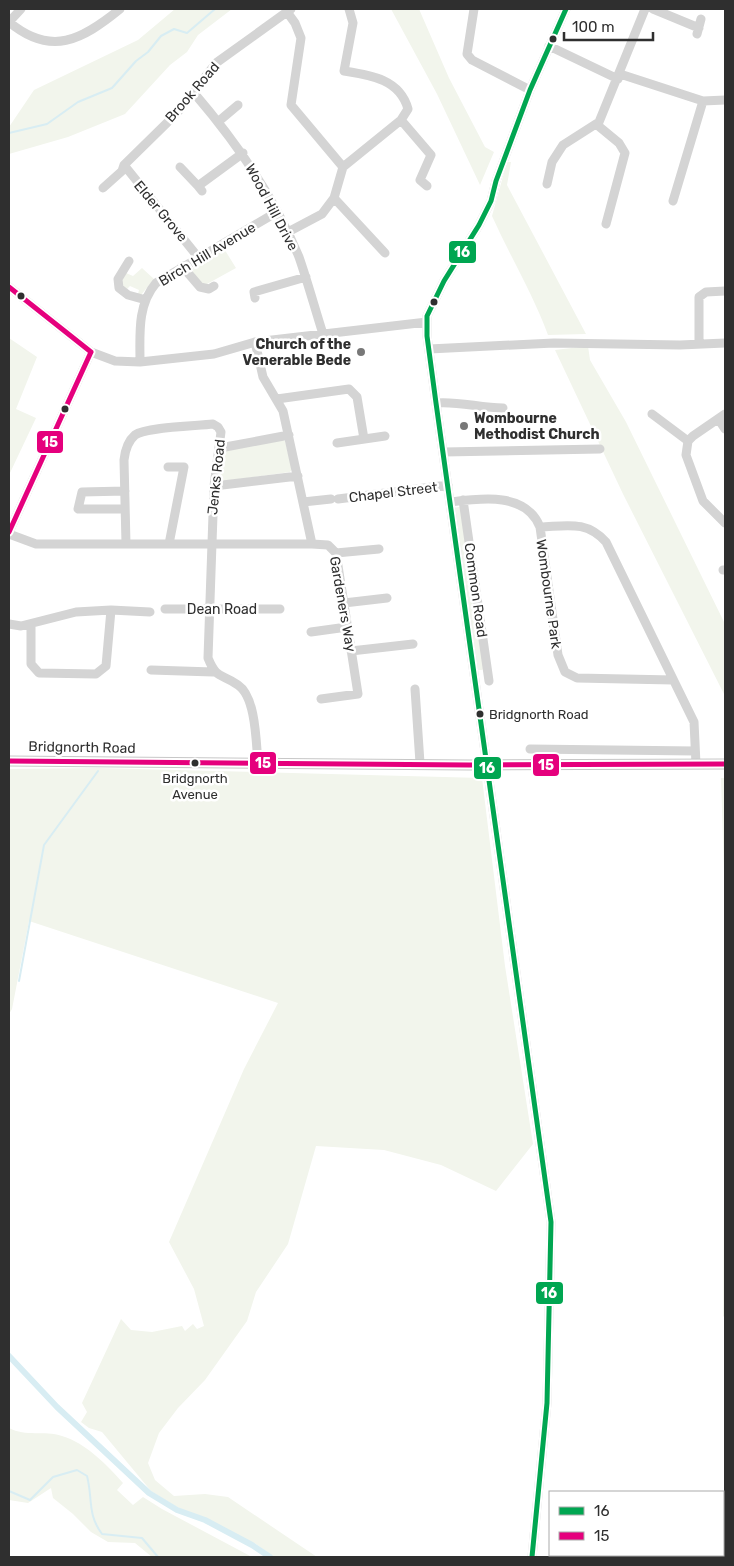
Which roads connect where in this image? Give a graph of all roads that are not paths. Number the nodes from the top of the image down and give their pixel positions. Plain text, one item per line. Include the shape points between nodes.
1 (21, 9) edge
2 (120, 9) edge
3 (349, 9) edge
4 (474, 9) edge
5 (566, 9) edge
6 (653, 9) edge
7 (289, 10) edge
8 (641, 10) edge
9 (9, 22) edge
10 (699, 27) dead end
11 (549, 46) junction
12 (619, 77) junction
13 (530, 90) junction
14 (194, 93) junction
15 (725, 99) edge
16 (702, 101) junction
17 (238, 105) dead end
18 (401, 120) junction
19 (218, 121) junction
20 (596, 124) junction
21 (243, 154) junction
22 (124, 166) junction
23 (180, 167) dead end
24 (343, 167) junction
25 (427, 186) dead end
26 (546, 186) dead end
27 (103, 188) dead end
28 (334, 198) junction
29 (673, 201) dead end
30 (277, 212) junction
31 (606, 224) dead end
32 (288, 232) junction
33 (385, 253) dead end
34 (198, 257) junction
35 (129, 266) dead end
36 (182, 266) junction
37 (306, 277) junction
38 (214, 286) dead end
39 (9, 287) edge
40 (725, 291) edge
41 (255, 298) dead end
42 (146, 300) junction
43 (427, 322) junction
44 (323, 334) junction
45 (255, 342) junction
46 (725, 343) edge
47 (698, 344) junction
48 (429, 349) junction
49 (91, 352) junction
50 (140, 362) junction
51 (277, 400) junction
52 (436, 403) junction
53 (498, 411) dead end
54 (652, 414) dead end
55 (722, 417) edge
56 (725, 429) edge
57 (289, 435) junction
58 (385, 436) dead end
59 (364, 439) junction
60 (688, 441) junction
61 (337, 443) dead end
62 (596, 446) dead end
63 (220, 448) junction
64 (444, 452) junction
65 (168, 467) dead end
66 (298, 476) junction
67 (448, 485) junction
68 (214, 486) junction
69 (125, 491) junction
70 (463, 500) junction
71 (303, 502) junction
72 (451, 502) junction
73 (125, 510) junction
74 (725, 522) edge
75 (540, 527) junction
76 (9, 533) edge
77 (126, 544) junction
78 (169, 544) junction
79 (210, 544) junction
80 (312, 544) junction
81 (379, 549) dead end
82 (336, 553) junction
83 (383, 602) dead end
84 (344, 603) junction
85 (165, 609) dead end
86 (280, 609) dead end
87 (111, 610) junction
88 (209, 610) junction
89 (150, 612) dead end
90 (9, 624) edge
91 (31, 624) junction
92 (347, 626) junction
93 (315, 634) dead end
94 (351, 652) junction
95 (411, 654) dead end
96 (150, 670) dead end
97 (213, 672) junction
98 (476, 676) junction
99 (672, 680) junction
100 (415, 689) dead end
101 (324, 696) dead end
102 (530, 749) dead end
103 (574, 750) junction
104 (696, 751) junction
105 (9, 761) edge
106 (258, 763) junction
107 (420, 763) junction
108 (487, 764) junction
109 (696, 764) junction
110 (725, 764) edge
111 (574, 765) junction
112 (532, 1557) edge

1 - 9 street
2 - 9 street via 91,29 58,42 40,41
3 - 18 street via 353,23 344,72 381,78 394,87 408,109
4 - 13 street via 467,54 472,60
5 - 11 street, Common Road
6 - 10 street
7 - 14 street, Brook Road via 216,62
7 - 24 street via 301,38 291,105
8 - 12 street
11 - 12 street
11 - 13 street, Common Road
12 - 16 street
12 - 20 street
13 - 43 street, Common Road via 496,180 491,202 444,281
14 - 19 street, Wood Hill Drive
14 - 22 street, Brook Road
15 - 16 street
16 - 29 street
17 - 19 street
18 - 24 street
18 - 25 street via 432,155 420,180
19 - 21 street, Wood Hill Drive
20 - 26 street via 562,145 552,162
20 - 31 street via 620,143 625,152
21 - 23 street via 200,188
21 - 30 street, Wood Hill Drive
22 - 27 street, Brook Road
22 - 34 street, Elder Grove
24 - 28 street
28 - 32 street via 322,214
28 - 33 street
30 - 32 street, Wood Hill Drive
30 - 34 street, Birch Hill Avenue
32 - 37 street, Wood Hill Drive
34 - 36 street, Birch Hill Avenue
35 - 42 street via 118,279 119,288 128,295
36 - 38 street via 200,287 209,289
36 - 42 street, Birch Hill Avenue via 156,283
37 - 41 street via 254,292
37 - 44 street, Wood Hill Drive
39 - 49 street
40 - 47 street via 696,294
42 - 50 street, Birch Hill Avenue via 140,323
43 - 44 street
43 - 48 street, Common Road
44 - 45 street
45 - 50 street via 214,354
45 - 51 street, Gardeners Way via 263,376
46 - 47 street
47 - 48 street via 554,343
48 - 52 street, Common Road
49 - 50 street via 115,361
49 - 76 street
51 - 57 street, Gardeners Way
51 - 59 street via 349,389 357,396
52 - 53 street via 458,402
52 - 64 street, Common Road
54 - 60 street
55 - 56 street
55 - 60 street
57 - 63 street
57 - 66 street, Gardeners Way
58 - 59 street
59 - 61 street
60 - 74 street via 687,459 699,493 707,506
62 - 64 street
63 - 68 street, Jenks Road
63 - 69 street, Jenks Road via 221,432 213,424 140,432 132,438 125,452
64 - 67 street, Common Road
65 - 78 street via 184,467
66 - 68 street
66 - 71 street, Gardeners Way
67 - 71 street, Chapel Street
67 - 72 street, Common Road
68 - 79 street, Jenks Road
69 - 73 street, Jenks Road
69 - 73 street via 82,492 78,509
70 - 72 street, Wombourne Park
70 - 75 street, Wombourne Park via 516,502 533,513
70 - 98 street, Common Road via 488,677
71 - 80 street, Gardeners Way
72 - 98 street, Common Road
73 - 77 street, Jenks Road
75 - 99 street, Wombourne Park via 580,525 596,531 606,542
75 - 99 street, Wombourne Park via 558,654 565,672 577,678
76 - 77 street via 36,544
77 - 78 street
78 - 79 street
79 - 80 street
79 - 88 street
80 - 82 street, Gardeners Way via 328,545
81 - 82 street
82 - 84 street, Gardeners Way
83 - 84 street
84 - 92 street, Gardeners Way
85 - 88 street, Dean Road
86 - 88 street, Dean Road
87 - 89 street via 140,616
87 - 91 street via 76,612
87 - 91 street via 108,662 104,670 96,674 39,673 35,670 31,664
88 - 97 street via 208,658
90 - 91 street
92 - 93 street
92 - 94 street, Gardeners Way
94 - 95 street via 412,644
94 - 101 street, Gardeners Way via 358,694
96 - 97 street
97 - 106 street via 238,685 249,700
98 - 108 street, Common Road
99 - 104 street, Wombourne Park via 694,722
100 - 107 street via 411,700
102 - 103 street
103 - 104 street
103 - 111 street
104 - 109 street, Wombourne Park
105 - 106 main road, Bridgnorth Road
106 - 107 main road, Bridgnorth Road
107 - 108 main road, Bridgnorth Road
108 - 111 main road, Bridgnorth Road
108 - 112 street, Common Road via 551,1222 547,1403
109 - 110 main road, Bridgnorth Road
109 - 111 main road, Bridgnorth Road

